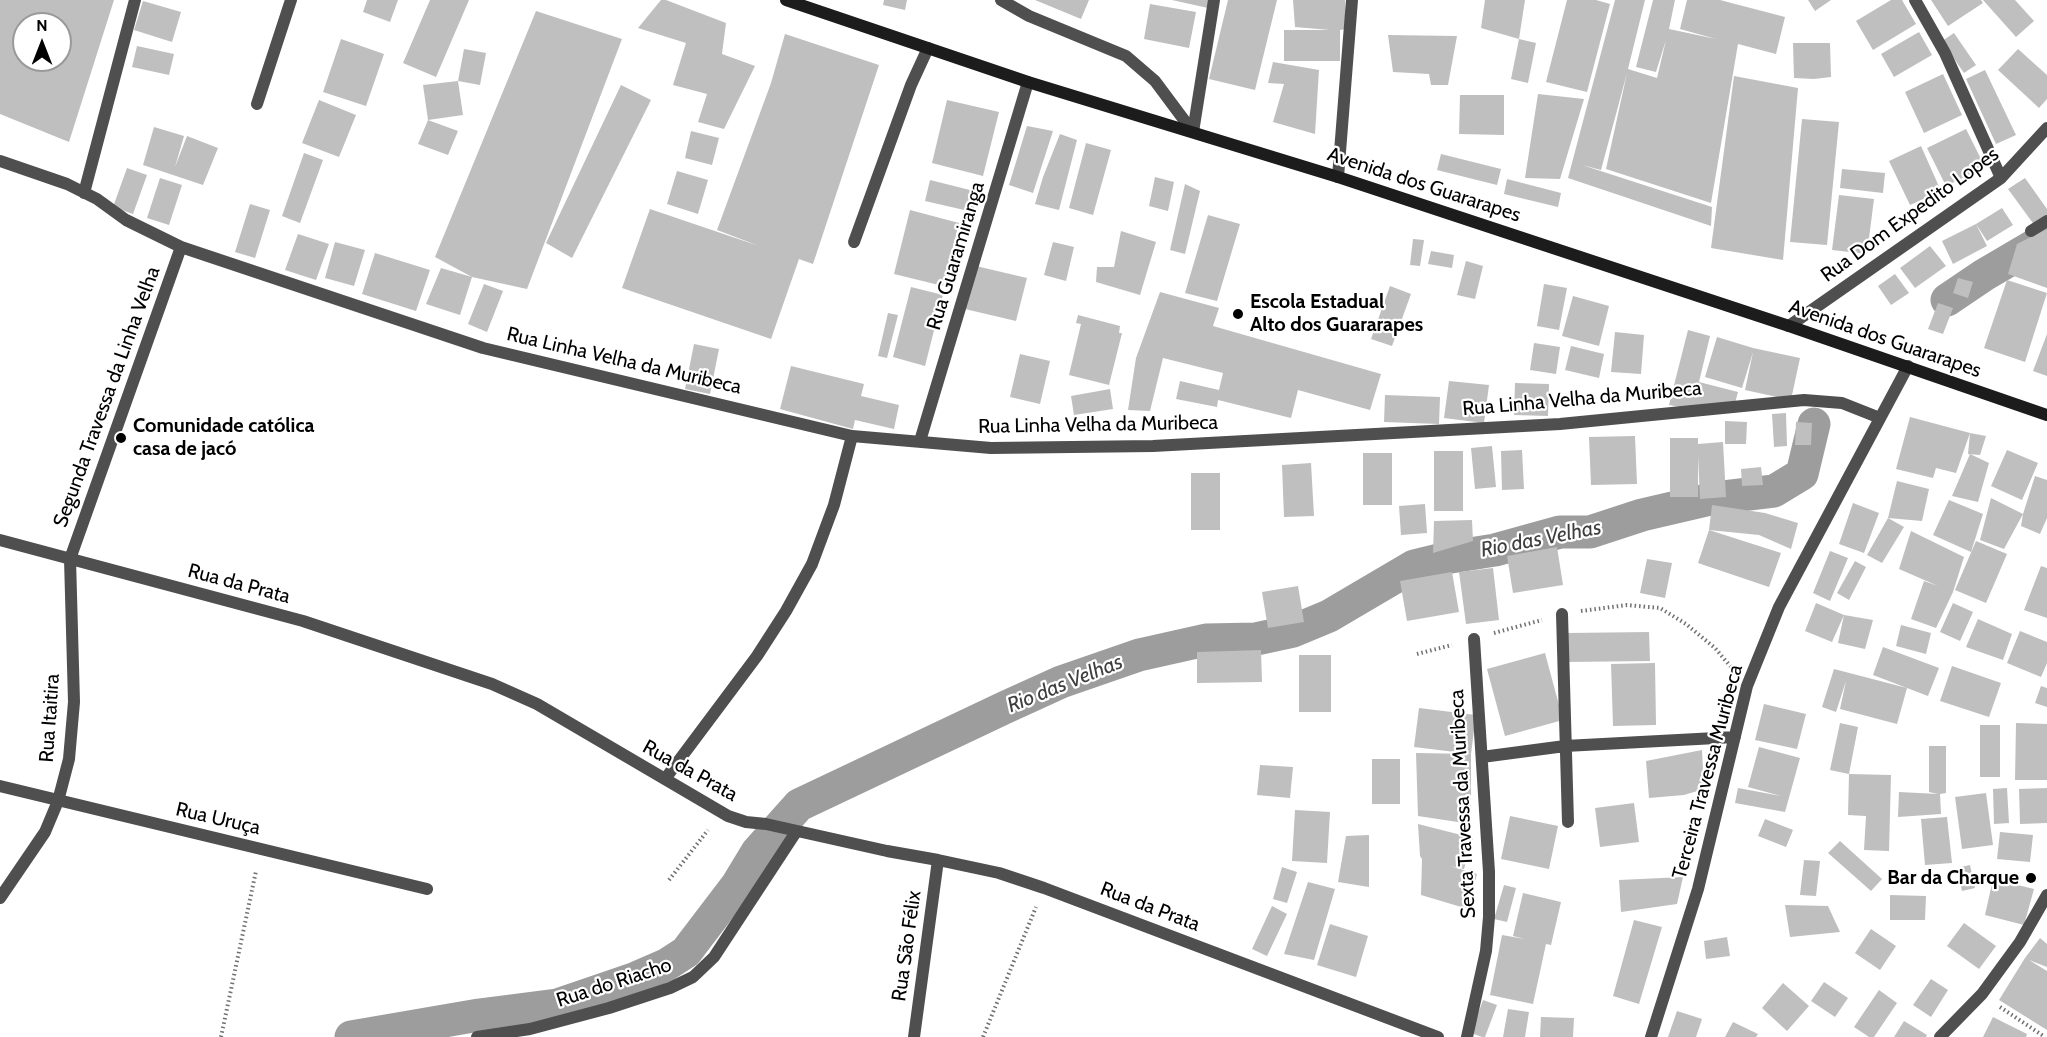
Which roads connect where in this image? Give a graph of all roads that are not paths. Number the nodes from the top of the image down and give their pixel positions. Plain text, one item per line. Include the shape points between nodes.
1 (135, 0) edge
2 (291, 0) edge
3 (786, 0) edge
4 (1001, 0) edge
5 (1214, 0) edge
6 (1352, 0) edge
7 (1916, 0) edge
8 (1020, 5) edge
9 (928, 48) junction
10 (1028, 82) junction
11 (257, 104) dead end
12 (2047, 128) edge
13 (1193, 132) junction
14 (0, 161) edge
15 (1338, 177) junction
16 (2001, 178) junction
17 (84, 193) junction
18 (2047, 221) edge
19 (2031, 231) dead end
20 (854, 242) dead end
21 (182, 248) junction
22 (1789, 326) junction
23 (1908, 366) junction
24 (2047, 415) edge
25 (1880, 418) junction
26 (852, 436) junction
27 (920, 441) junction
28 (0, 540) edge
29 (70, 559) junction
30 (1562, 614) road end
31 (1474, 639) road end
32 (1735, 737) junction
33 (1565, 746) junction
34 (1482, 757) junction
35 (665, 779) junction
36 (0, 786) edge
37 (58, 801) junction
38 (1568, 822) dead end
39 (793, 831) junction
40 (938, 860) junction
41 (427, 889) dead end
42 (2047, 895) edge
43 (0, 897) edge
44 (516, 1034) edge
45 (477, 1037) edge
46 (914, 1037) edge
47 (1438, 1037) edge
48 (1467, 1037) edge
49 (1651, 1037) edge
50 (1940, 1037) edge

1 - 17 street
2 - 11 street
3 - 9 main road, Avenida dos Guararapes
4 - 8 street
5 - 13 street
6 - 15 street
7 - 16 street via 1945,53
8 - 13 street via 1029,16 1126,56 1155,81
9 - 10 main road, Avenida dos Guararapes
9 - 20 street
10 - 13 main road, Avenida dos Guararapes
10 - 27 street, Rua Guaramiranga
12 - 16 street, Rua Dom Expedito Lopes
13 - 15 main road, Avenida dos Guararapes
14 - 17 street, Rua Linha Velha da Muribeca
15 - 22 main road, Avenida dos Guararapes
16 - 22 street, Rua Dom Expedito Lopes
17 - 21 street, Rua Linha Velha da Muribeca
18 - 19 street
21 - 26 street, Rua Linha Velha da Muribeca via 483,348
21 - 29 street, Segunda Travessa da Linha Velha
22 - 23 main road, Avenida dos Guararapes
23 - 24 main road, Avenida dos Guararapes
23 - 25 street, Terceira Travessa Muribeca
25 - 27 street, Rua Linha Velha da Muribeca via 1842,403 1804,400 1560,424 1153,446 991,448
25 - 32 street, Terceira Travessa Muribeca via 1779,608 1747,686
26 - 27 street, Rua Linha Velha da Muribeca
26 - 35 street via 834,505 812,564 757,656
28 - 29 street, Rua da Prata
29 - 35 street, Rua da Prata via 303,621 492,684 537,704
29 - 37 street, Rua Itaitira via 74,702 69,759
30 - 33 street
31 - 34 street, Sexta Travessa da Muribeca
32 - 33 street
32 - 49 street, Terceira Travessa Muribeca via 1698,889
33 - 34 street
33 - 38 street
34 - 48 street, Sexta Travessa da Muribeca via 1489,917 1486,951
35 - 39 street, Rua da Prata via 722,813
36 - 37 street, Rua Uruça
37 - 41 street, Rua Uruça
37 - 43 street, Rua Itaitira via 45,832
39 - 40 street, Rua da Prata
39 - 44 street, Rua do Riacho via 714,957 693,977 609,1008
40 - 46 street, Rua São Félix
40 - 47 street, Rua da Prata via 999,873 1044,888
42 - 50 street via 2020,942 1982,994
44 - 45 street, Rua do Riacho

